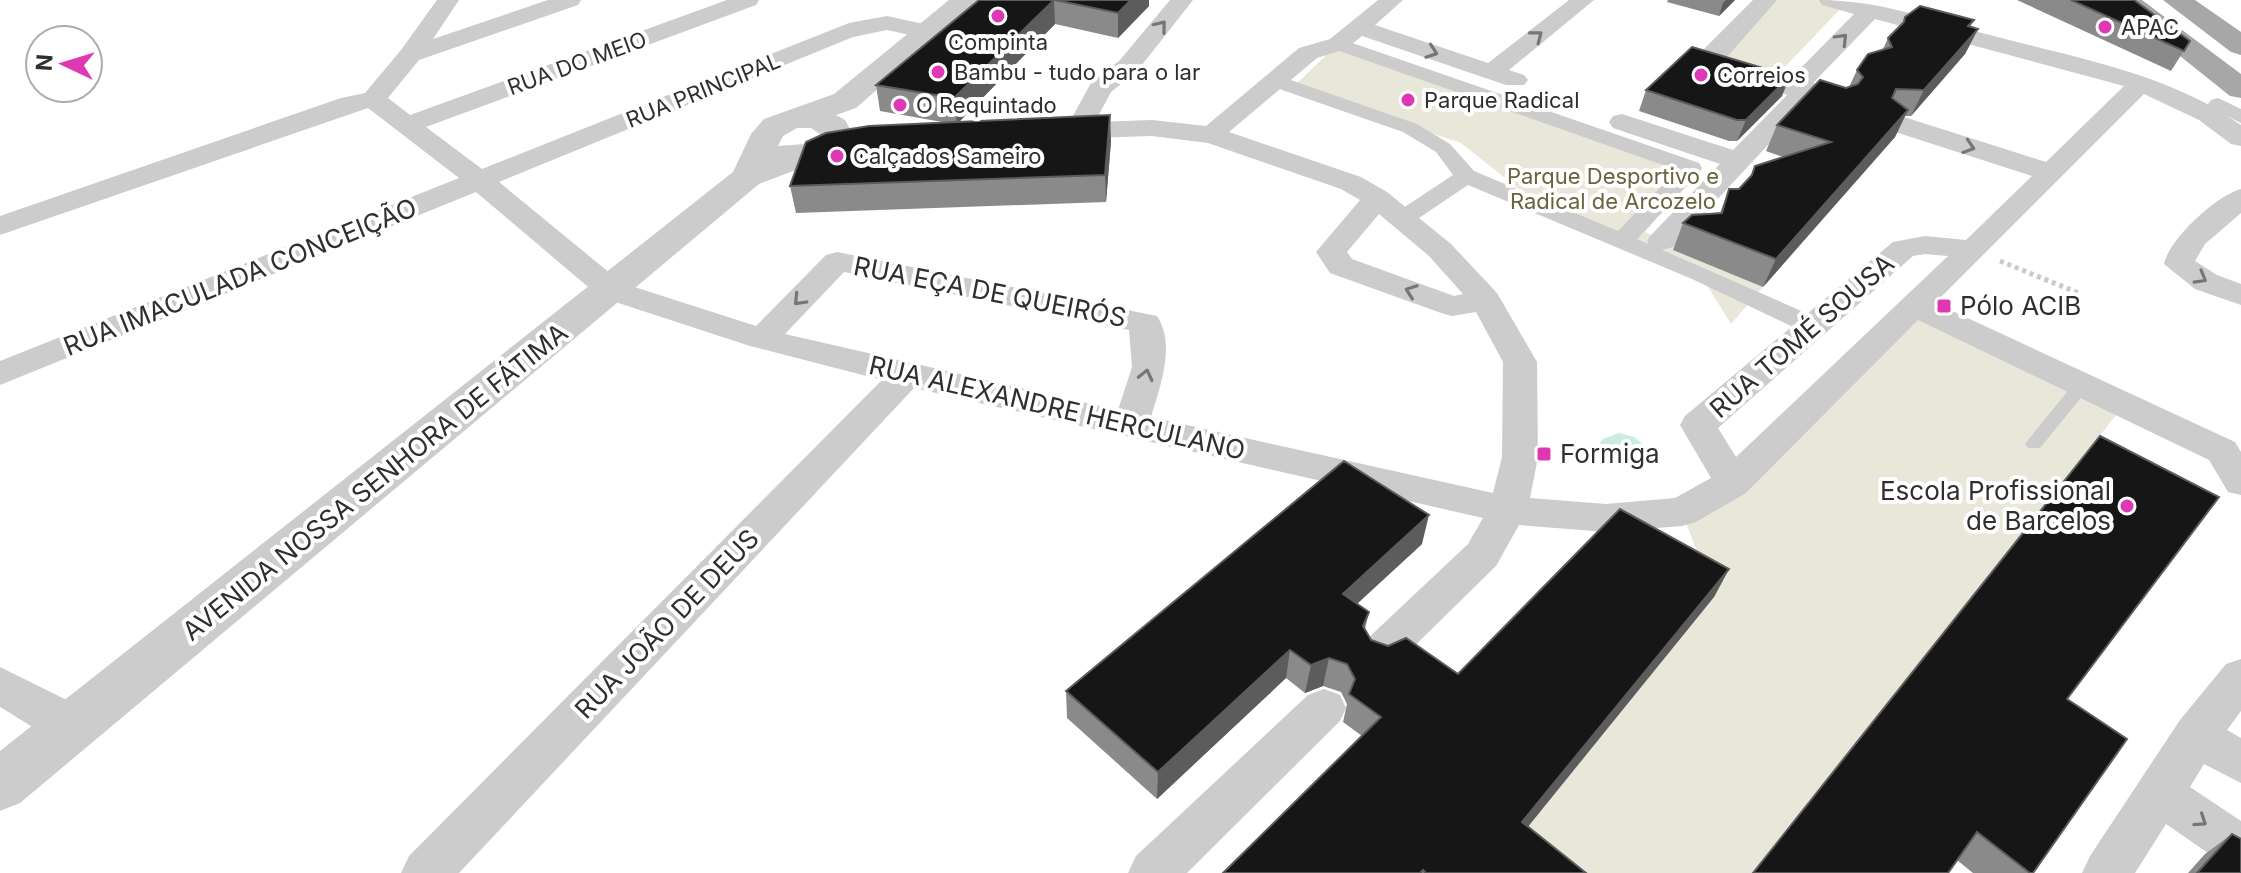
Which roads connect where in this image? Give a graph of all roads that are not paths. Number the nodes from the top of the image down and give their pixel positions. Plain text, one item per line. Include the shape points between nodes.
1 (448, 0) edge
2 (570, 0) edge
3 (748, 0) edge
4 (966, 0) edge
5 (1182, 0) edge
6 (1392, 0) edge
7 (1583, 0) edge
8 (1766, 0) edge
9 (1830, 0) edge
10 (2124, 0) edge
11 (2144, 0) edge
12 (2177, 0) edge
13 (2195, 0) edge
14 (1871, 10) junction
15 (1358, 27) junction
16 (929, 32) junction
17 (2241, 33) edge
18 (1338, 44) junction
19 (2241, 46) edge
20 (410, 55) junction
21 (1491, 72) junction
22 (2241, 73) edge
23 (1515, 80) dead end
24 (1275, 81) junction
25 (2141, 83) junction
26 (1804, 92) junction
27 (2230, 96) edge
28 (373, 99) junction
29 (1835, 103) edge
30 (2241, 104) edge
31 (2241, 117) edge
32 (1622, 122) dead end
33 (1895, 123) edge
34 (406, 125) junction
35 (1078, 130) junction
36 (1031, 133) edge
37 (837, 134) junction
38 (1212, 135) junction
39 (2241, 138) edge
40 (756, 160) junction
41 (1738, 161) junction
42 (2051, 173) junction
43 (1466, 176) junction
44 (480, 181) junction
45 (1377, 198) junction
46 (2236, 212) edge
47 (1402, 219) junction
48 (0, 226) edge
49 (1622, 241) junction
50 (1662, 241) dead end
51 (1973, 250) junction
52 (611, 290) junction
53 (2241, 295) edge
54 (1486, 300) junction
55 (1915, 306) junction
56 (1813, 326) junction
57 (762, 339) junction
58 (0, 374) edge
59 (907, 375) junction
60 (2082, 385) junction
61 (1131, 426) junction
62 (2034, 444) dead end
63 (2241, 482) edge
64 (1733, 483) junction
65 (1508, 510) junction
66 (1380, 653) edge
67 (2241, 677) edge
68 (0, 685) edge
69 (1324, 708) dead end
70 (75, 726) junction
71 (2196, 734) junction
72 (2241, 763) edge
73 (0, 785) edge
74 (2161, 794) junction
75 (2241, 848) edge
76 (426, 873) edge
77 (1153, 873) edge
78 (2107, 873) edge

1 - 20 street
2 - 20 street
3 - 34 street, RUA DO MEIO
4 - 16 street, AVENIDA NOSSA SENHORA DE FÁTIMA
35 -> 5 street via 1100,88 1129,65
6 - 15 street
21 -> 7 street
8 - 26 street via 1714,53 1716,61
9 - 14 street
10 - 27 main road
11 - 22 main road
12 - 19 main road
13 - 17 main road
14 - 25 street
26 -> 14 street via 1801,81
15 - 18 street
15 -> 21 street
16 - 37 street, AVENIDA NOSSA SENHORA DE FÁTIMA
16 - 44 street, RUA PRINCIPAL via 875,21
18 - 24 street via 1308,53
18 - 49 street via 1691,168
20 - 28 street
21 - 23 street
24 - 38 street
24 - 43 street via 1410,128 1443,148
25 - 39 street via 2181,92
25 - 42 street, RUA TOMÉ SOUSA
26 - 29 street
26 - 41 street
27 - 30 street
27 - 31 street
28 - 34 street
28 - 48 street
32 - 41 street
33 -> 42 street
34 - 44 street
35 - 36 street
35 - 38 street via 1152,128
37 - 40 street, AVENIDA NOSSA SENHORA DE FÁTIMA
37 - 40 street via 815,119 795,119 769,131
38 - 45 street via 1351,183
40 - 52 street, AVENIDA NOSSA SENHORA DE FÁTIMA
41 - 50 street
42 - 51 street, RUA TOMÉ SOUSA
43 - 47 street
43 - 49 street
44 - 52 street
44 - 58 street, RUA IMACULADA CONCEIÇÃO
45 - 47 street
54 -> 45 street via 1452,306 1341,266 1331,252
46 -> 53 street via 2187,244 2178,256 2179,264 2206,282
47 - 54 street via 1440,250
49 - 56 street
51 - 55 street, RUA TOMÉ SOUSA
51 - 56 street, RUA TOMÉ SOUSA via 1904,248
52 - 57 street, RUA ALEXANDRE HERCULANO
52 - 70 street, AVENIDA NOSSA SENHORA DE FÁTIMA
54 - 65 street via 1520,362 1520,457
55 - 60 street
55 - 64 street, RUA TOMÉ SOUSA
56 - 64 street, RUA TOMÉ SOUSA via 1698,425
57 - 59 street, RUA ALEXANDRE HERCULANO
61 -> 57 street, RUA EÇA DE QUEIRÓS via 1149,367 1145,323 837,261
59 - 61 street, RUA ALEXANDRE HERCULANO
59 - 76 street, RUA JOÃO DE DEUS
60 - 62 lane
60 - 63 street via 2222,451
61 - 65 street, RUA ALEXANDRE HERCULANO
64 - 65 street, RUA TOMÉ SOUSA via 1682,512 1606,518
65 - 66 street via 1482,555
67 - 71 street
68 - 70 street
69 - 77 street
70 - 73 street, AVENIDA NOSSA SENHORA DE FÁTIMA
71 - 72 street
71 - 74 street
74 -> 75 street
74 - 78 street

